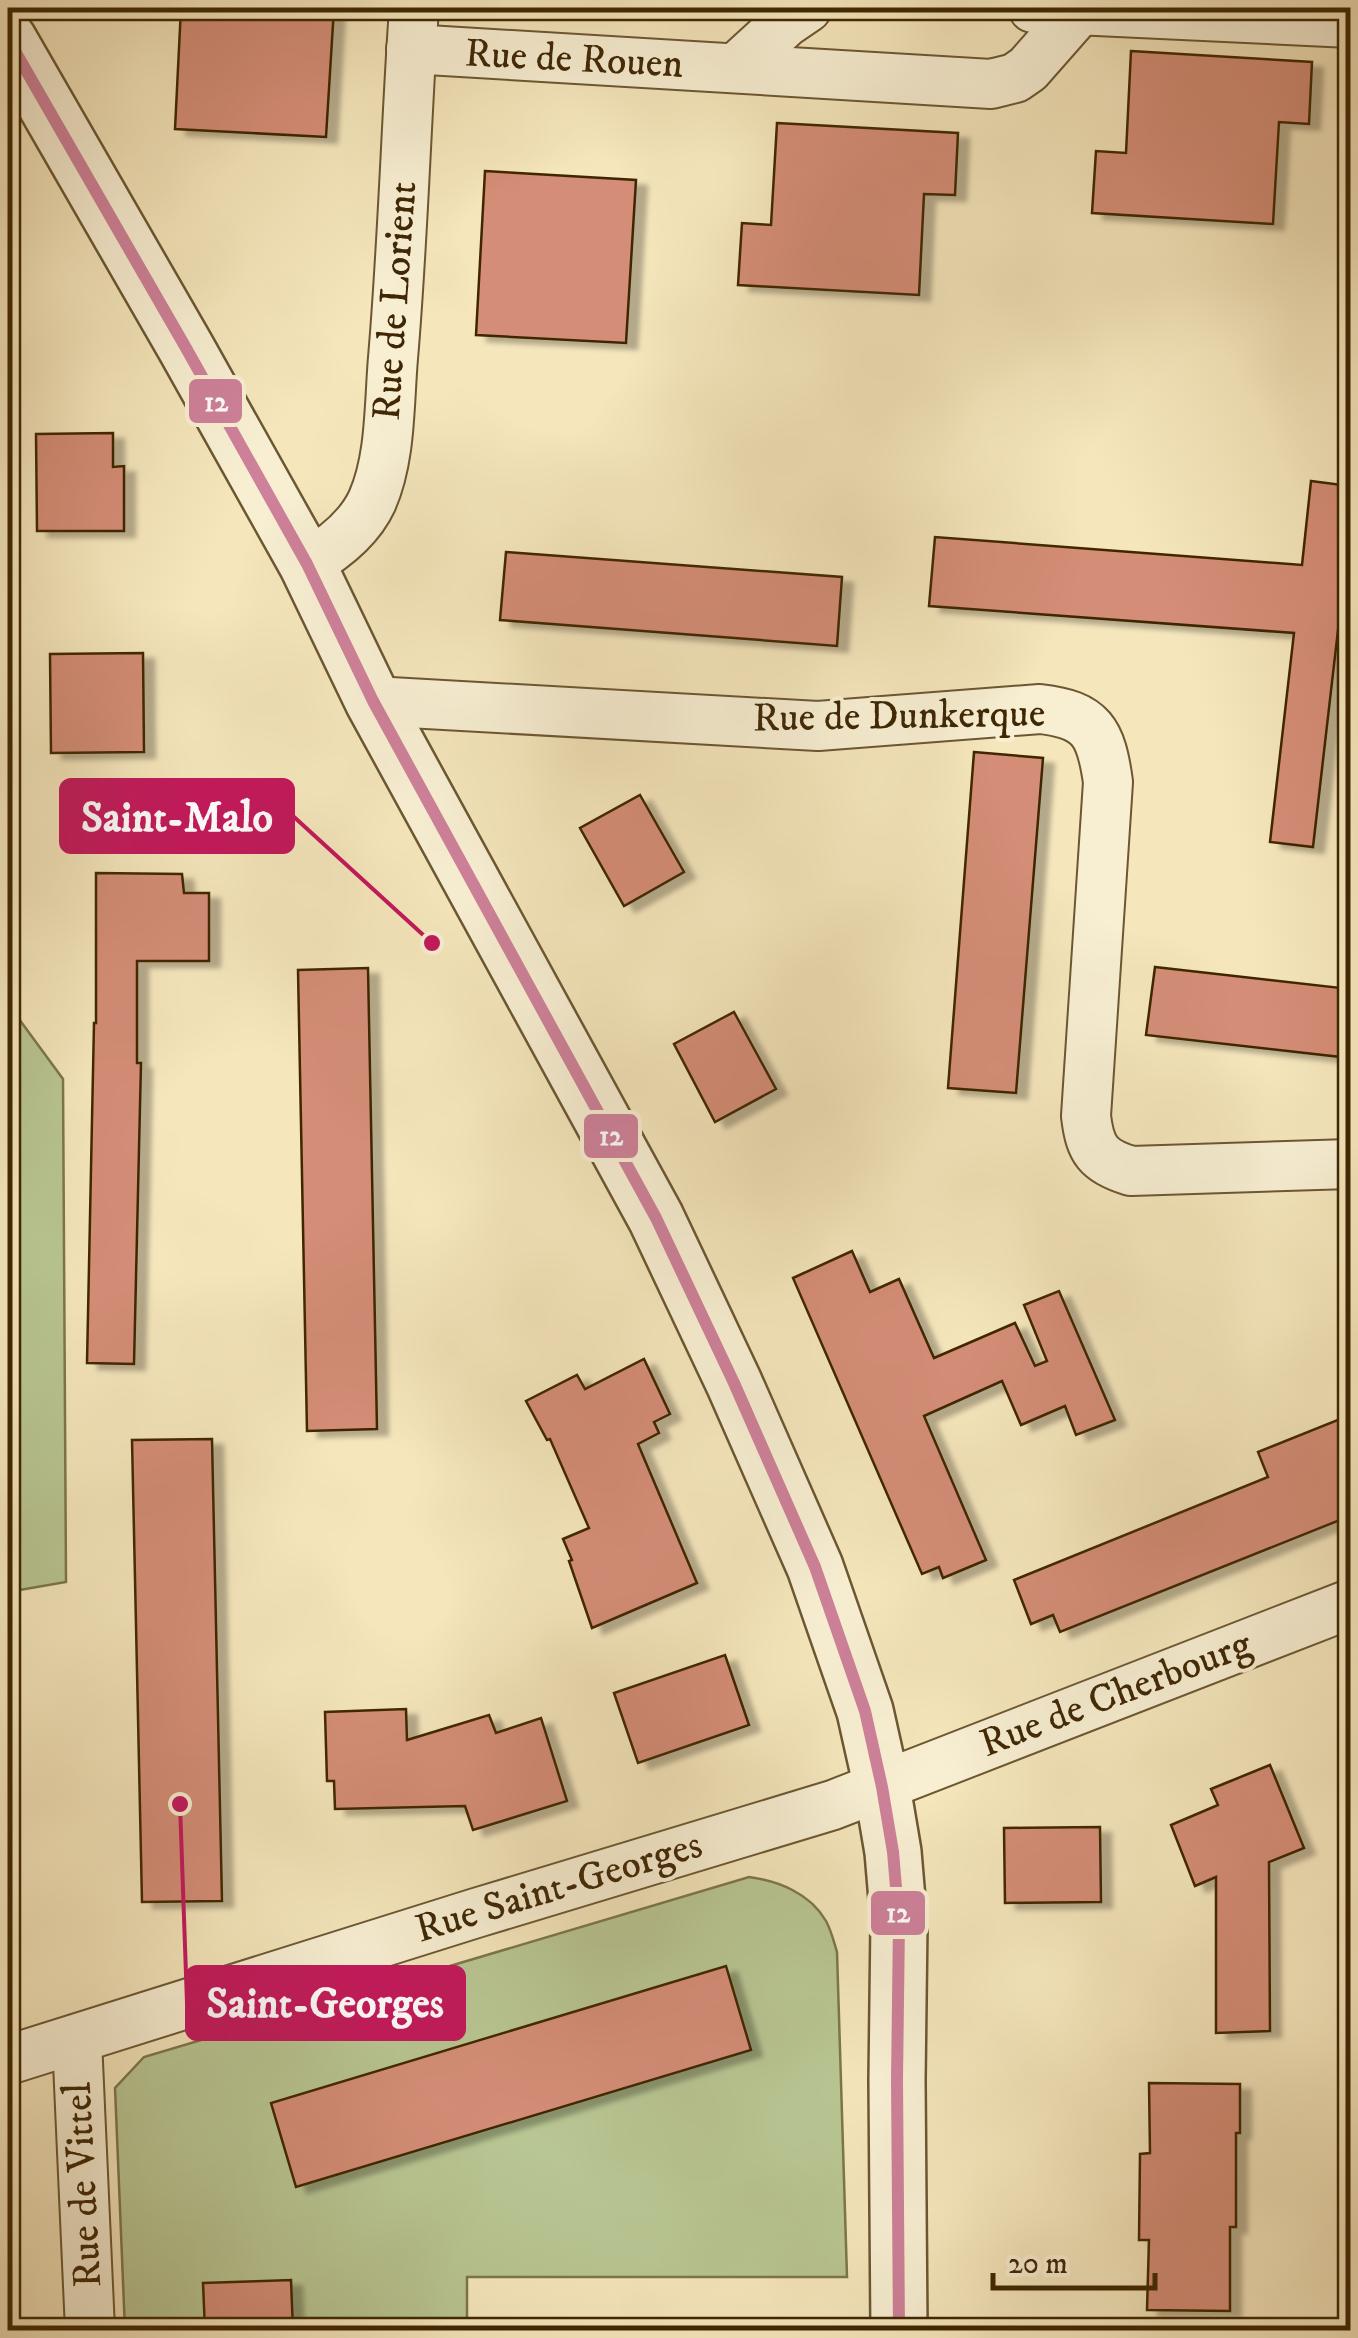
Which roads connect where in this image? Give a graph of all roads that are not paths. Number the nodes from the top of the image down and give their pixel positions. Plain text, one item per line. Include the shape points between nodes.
1 (807, 8) edge
2 (1033, 8) edge
3 (1079, 11) junction
4 (1350, 23) edge
5 (413, 28) edge
6 (8, 39) edge
7 (736, 68) junction
8 (308, 564) junction
9 (373, 701) junction
10 (1350, 1164) edge
11 (1350, 1604) edge
12 (882, 1787) junction
13 (77, 2040) junction
14 (8, 2060) edge
15 (90, 2330) edge
16 (899, 2330) edge

1 - 7 street, Rue de Rouen
2 - 3 street
3 - 4 street
3 - 7 street, Rue de Rouen via 1028,70 991,84
5 - 7 street, Rue de Rouen
5 - 8 street, Rue de Lorient via 380,480 354,526
6 - 8 street
8 - 9 street
9 - 10 street, Rue de Dunkerque via 818,726 1040,709 1072,715 1098,737 1108,782 1086,1116 1097,1154 1130,1171
9 - 12 street via 646,1201 734,1383 832,1612
11 - 12 street, Rue de Cherbourg
12 - 13 street, Rue Saint-Georges
12 - 16 street via 899,1922
13 - 14 street, Rue Saint-Georges
13 - 15 street, Rue de Vittel

